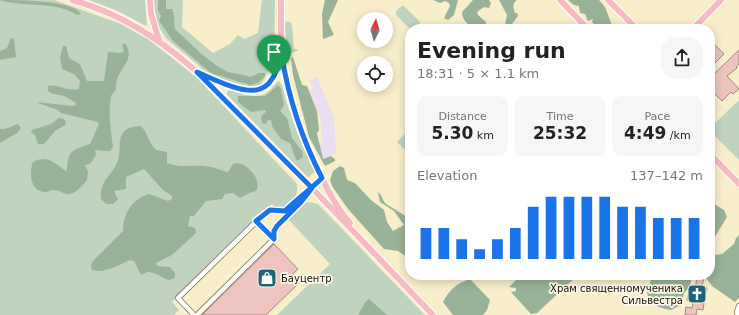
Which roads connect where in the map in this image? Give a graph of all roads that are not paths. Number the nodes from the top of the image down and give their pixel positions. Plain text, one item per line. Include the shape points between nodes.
1 (72, 0) edge
2 (150, 0) edge
3 (281, 0) edge
4 (560, 0) edge
5 (608, 0) edge
6 (721, 0) edge
7 (583, 24) edge
8 (631, 24) edge
9 (698, 24) edge
10 (159, 40) junction
11 (282, 57) junction
12 (197, 72) junction
13 (715, 159) edge
14 (322, 178) junction
15 (739, 184) edge
16 (309, 190) junction
17 (256, 221) junction
18 (274, 239) junction
19 (739, 306) edge
20 (195, 315) edge
21 (433, 315) edge
22 (437, 315) edge
23 (738, 315) edge

1 - 10 main road via 117,16
2 - 10 main road via 151,14
3 - 11 main road
4 - 7 main road
5 - 8 main road
6 - 9 main road
10 - 12 main road
11 - 12 main road via 268,84 262,89 246,90
11 - 14 main road via 297,122
12 - 16 main road
13 - 15 main road
14 - 16 street
14 - 22 main road via 343,216
16 - 17 street via 285,211 270,210
16 - 18 street via 277,226
16 - 21 main road
17 - 18 street
17 - 20 street via 178,298
18 - 20 street
19 - 23 street

